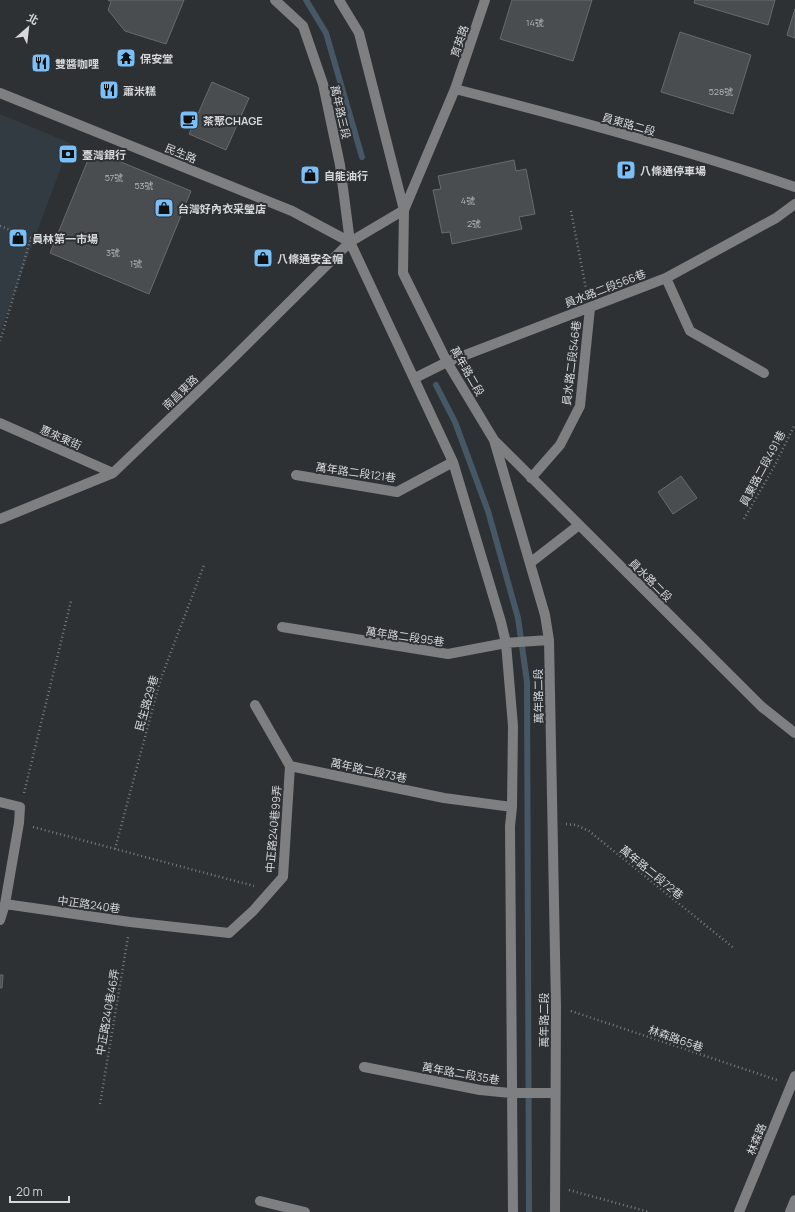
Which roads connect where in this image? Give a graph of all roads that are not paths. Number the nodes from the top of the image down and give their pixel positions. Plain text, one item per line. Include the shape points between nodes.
1 (275, 0) edge
2 (339, 0) edge
3 (485, 0) edge
4 (455, 89) junction
5 (0, 93) edge
6 (795, 188) edge
7 (795, 204) edge
8 (404, 210) junction
9 (350, 242) junction
10 (666, 278) junction
11 (590, 308) junction
12 (447, 362) junction
13 (764, 373) dead end
14 (415, 378) junction
15 (0, 423) edge
16 (494, 440) junction
17 (453, 462) junction
18 (113, 473) junction
19 (296, 475) dead end
20 (531, 478) junction
21 (0, 519) edge
22 (579, 525) junction
23 (530, 563) junction
24 (282, 627) dead end
25 (549, 640) junction
26 (506, 643) junction
27 (255, 705) dead end
28 (795, 733) edge
29 (290, 766) junction
30 (0, 802) edge
31 (512, 807) junction
32 (271, 891) joint
33 (5, 904) junction
34 (0, 920) edge
35 (364, 1067) dead end
36 (793, 1080) edge
37 (511, 1093) junction
38 (555, 1093) junction
39 (795, 1200) edge
40 (260, 1201) dead end
41 (305, 1212) edge
42 (513, 1212) edge
43 (555, 1212) edge
44 (739, 1212) edge
45 (790, 1212) edge

1 - 9 street, 萬年路三段 via 303,26 323,84 340,164
2 - 8 street via 359,33
3 - 4 street, 育英路
4 - 6 street, 員東路二段 via 746,170
4 - 8 street, 育英路
5 - 9 street, 民生路 via 292,211
7 - 10 street, 員水路二段566巷 via 776,218
8 - 9 street, 南昌東路
8 - 12 street, 萬年路二段 via 404,273
9 - 14 street
9 - 18 street, 南昌東路
10 - 11 street, 員水路二段566巷
10 - 13 street via 690,330
11 - 12 street, 員水路二段566巷 via 549,321
11 - 20 street, 員水路二段546巷 via 580,406 560,445
12 - 14 street, 員水路二段566巷
12 - 16 street, 萬年路二段
14 - 17 street
15 - 18 street, 惠來東街
16 - 20 street, 員水路二段
16 - 23 street, 萬年路二段
17 - 19 street, 萬年路二段121巷 via 397,492
17 - 26 street
18 - 21 street, 南昌東路
20 - 22 street, 員水路二段
22 - 23 street
22 - 28 street, 員水路二段 via 762,708
23 - 25 street, 萬年路二段 via 545,615
24 - 26 street, 萬年路二段95巷 via 448,654
25 - 26 street, 萬年路二段95巷
25 - 38 street, 萬年路二段 via 556,1006
26 - 31 street via 513,726
27 - 29 street
29 - 31 street, 萬年路二段73巷 via 444,798
29 - 32 street, 中正路240巷99弄 via 283,877
30 - 33 street via 20,807
31 - 37 street
32 - 33 street, 中正路240巷 via 254,911 229,933
33 - 34 street
35 - 37 street, 萬年路二段35巷 via 480,1090
36 - 44 street, 林森路
37 - 38 street, 萬年路二段35巷
37 - 42 street
38 - 43 street, 萬年路二段
39 - 45 street
40 - 41 street

